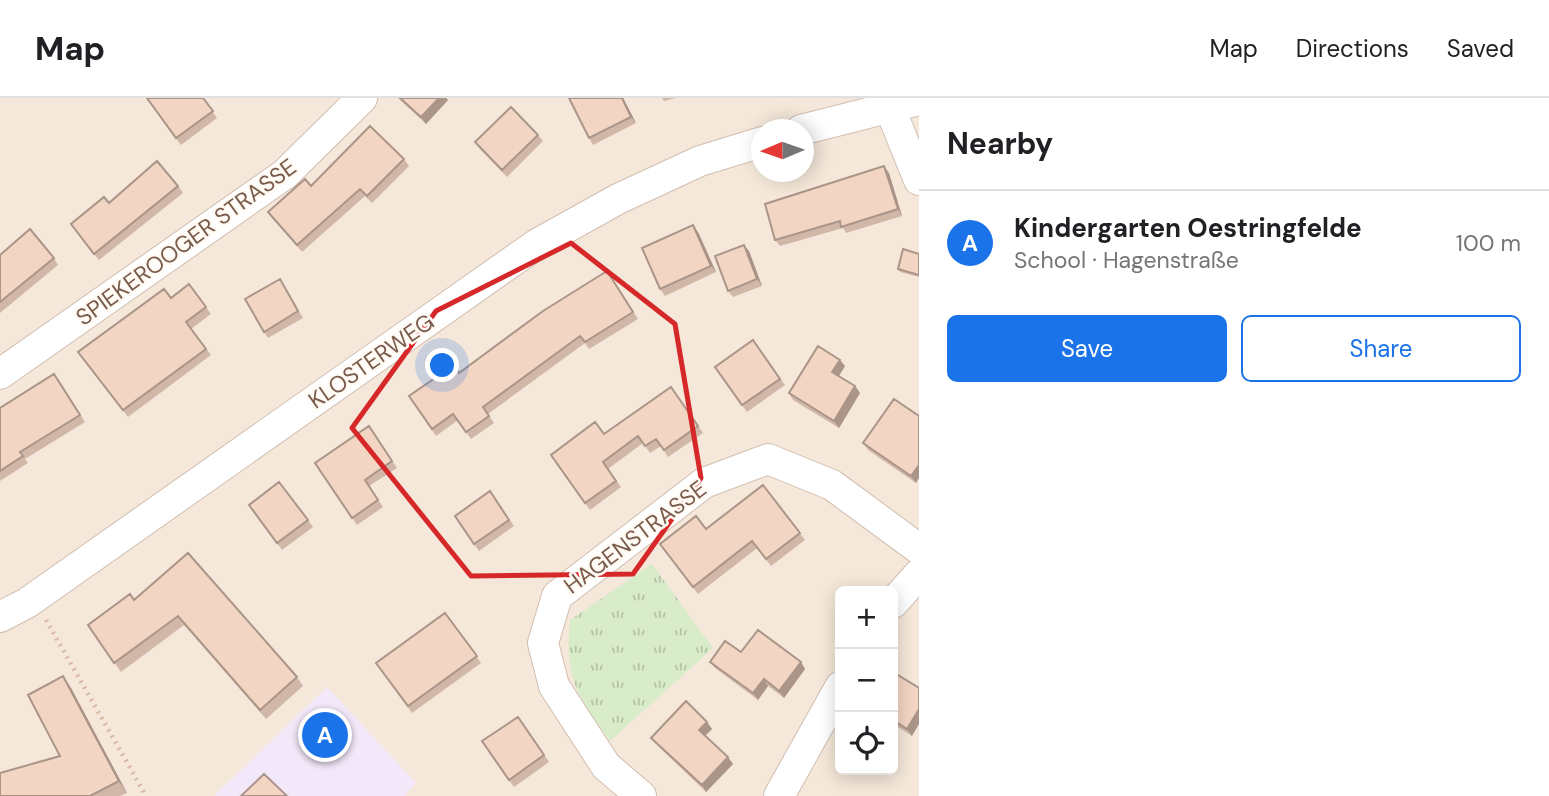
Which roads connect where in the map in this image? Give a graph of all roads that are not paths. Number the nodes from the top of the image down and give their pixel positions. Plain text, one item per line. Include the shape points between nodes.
1 (362, 98) edge
2 (919, 100) edge
3 (889, 106) junction
4 (814, 126) edge
5 (751, 145) edge
6 (919, 180) edge
7 (0, 374) edge
8 (919, 549) edge
9 (919, 574) edge
10 (898, 597) edge
11 (0, 617) edge
12 (835, 696) edge
13 (641, 796) edge
14 (779, 796) edge

1 - 7 street, SPIEKEROOGER STRASSE via 285,174
2 - 3 street
3 - 4 street
3 - 6 street
5 - 11 street, KLOSTERWEG via 700,161 537,244 27,603
8 - 13 street, HAGENSTRASSE via 832,485 768,459 704,483 557,596 543,643 554,686 606,766
9 - 10 street
12 - 14 street

